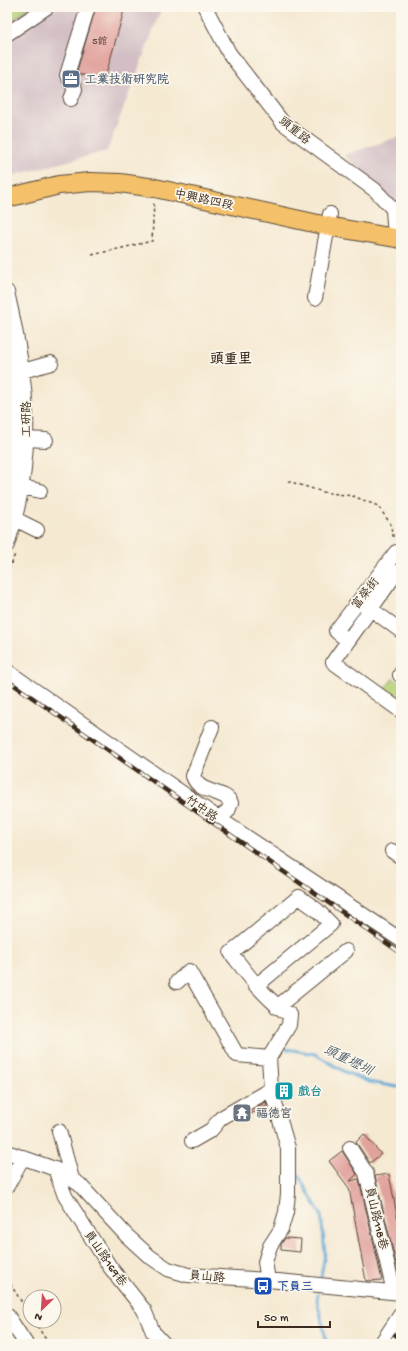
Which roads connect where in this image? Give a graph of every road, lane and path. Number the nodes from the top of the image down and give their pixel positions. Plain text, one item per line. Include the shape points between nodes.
1 (47, 7) edge
2 (88, 7) edge
3 (205, 7) edge
4 (7, 34) edge
5 (71, 98) dead end
6 (7, 185) edge
7 (155, 188) junction
8 (7, 198) edge
9 (329, 220) junction
10 (398, 233) edge
11 (92, 256) dead end
12 (7, 292) edge
13 (315, 298) dead end
14 (7, 346) edge
15 (51, 362) dead end
16 (23, 370) junction
17 (16, 435) edge
18 (46, 440) dead end
19 (288, 482) dead end
20 (22, 486) junction
21 (40, 491) dead end
22 (7, 500) edge
23 (15, 518) junction
24 (37, 530) dead end
25 (7, 545) edge
26 (399, 553) edge
27 (397, 572) dead end
28 (359, 601) junction
29 (371, 609) junction
30 (401, 631) edge
31 (345, 639) junction
32 (7, 671) edge
33 (401, 711) edge
34 (212, 727) dead end
35 (218, 818) junction
36 (401, 940) edge
37 (346, 951) dead end
38 (177, 982) dead end
39 (256, 986) junction
40 (277, 1007) junction
41 (269, 1058) junction
42 (271, 1089) junction
43 (59, 1132) dead end
44 (192, 1141) dead end
45 (350, 1148) dead end
46 (7, 1152) edge
47 (23, 1158) junction
48 (55, 1169) junction
49 (72, 1179) junction
50 (7, 1186) edge
51 (7, 1279) edge
52 (268, 1280) junction
53 (397, 1293) edge
54 (22, 1302) edge
55 (401, 1314) edge
56 (7, 1315) edge
57 (39, 1329) edge
58 (7, 1332) edge
59 (15, 1344) edge
60 (26, 1344) edge
61 (49, 1344) edge
62 (164, 1344) edge
63 (381, 1344) edge

1 - 4 street
2 - 5 street via 67,75 76,89
3 - 10 street, 頭重路 via 229,53 283,123 375,190 393,209
6 - 9 main road, 中興路四段 via 89,171 121,172
7 - 8 main road, 中興路四段 via 90,182 60,185
7 - 9 main road, 中興路四段
7 - 11 path via 152,241
9 - 10 main road, 中興路四段
9 - 13 street
12 - 16 street, 工研路
14 - 17 street, 工研路
15 - 16 street
16 - 17 street, 工研路 via 27,402
17 - 18 street
17 - 20 street, 工研路
17 - 22 street, 工研路
19 - 26 path via 323,492 353,496 378,506 390,523
20 - 21 street
20 - 23 street, 工研路
23 - 24 street
23 - 25 street, 工研路
26 - 28 street, 富榮街
27 - 29 street
28 - 29 street
28 - 31 street, 富榮街 via 336,631
29 - 30 street
29 - 31 street
31 - 33 street via 333,662
32 - 35 street, 竹中路
34 - 35 street via 193,776 203,788 226,796 231,803 228,811
35 - 36 street, 竹中路
37 - 40 street
38 - 41 street via 189,971 237,1055
39 - 39 street via 231,953 300,897 318,910 331,924
39 - 40 street
40 - 41 street via 290,1015 289,1025
41 - 42 street
42 - 44 street via 221,1118 211,1130
42 - 52 street via 288,1148 288,1194 281,1229 270,1246 265,1262
43 - 49 street
45 - 53 street, 員山路118巷 via 366,1172
46 - 47 street, 員山路
47 - 48 street, 員山路
47 - 50 street
48 - 49 street, 員山路
48 - 62 street, 員山路169巷 via 64,1196 110,1267 144,1310 153,1332
49 - 52 street, 員山路 via 126,1235 168,1269 188,1276
51 - 54 path
52 - 53 street, 員山路
55 - 63 street
56 - 60 street
57 - 61 path
58 - 59 street

